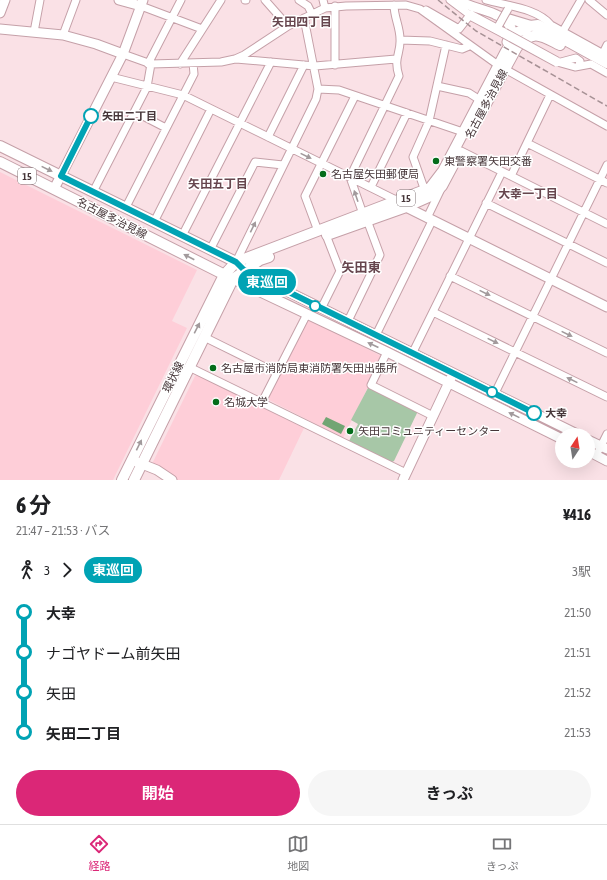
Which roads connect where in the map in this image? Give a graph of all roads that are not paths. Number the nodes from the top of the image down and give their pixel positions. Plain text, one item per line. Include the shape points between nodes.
1 (5, 0) edge
2 (40, 0) edge
3 (76, 0) edge
4 (119, 0) edge
5 (181, 0) edge
6 (221, 0) edge
7 (265, 0) edge
8 (299, 0) edge
9 (323, 0) edge
10 (450, 0) edge
11 (458, 0) edge
12 (466, 0) edge
13 (486, 0) edge
14 (581, 0) edge
15 (589, 0) edge
16 (142, 3) edge
17 (406, 3) edge
18 (394, 5) junction
19 (336, 6) junction
20 (326, 8) junction
21 (508, 8) junction
22 (420, 9) junction
23 (0, 13) edge
24 (312, 14) junction
25 (496, 14) junction
26 (470, 15) junction
27 (607, 16) edge
28 (172, 17) junction
29 (304, 18) junction
30 (288, 26) junction
31 (535, 26) junction
32 (0, 29) edge
33 (202, 29) junction
34 (500, 29) junction
35 (563, 31) junction
36 (34, 32) junction
37 (63, 35) junction
38 (400, 40) junction
39 (446, 45) junction
40 (607, 45) edge
41 (469, 46) junction
42 (505, 53) junction
43 (123, 54) junction
44 (582, 54) junction
45 (605, 54) edge
46 (235, 59) junction
47 (396, 59) junction
48 (271, 62) junction
49 (557, 62) joint
50 (193, 63) junction
51 (607, 63) edge
52 (150, 64) junction
53 (180, 64) junction
54 (304, 65) junction
55 (335, 65) junction
56 (315, 66) junction
57 (502, 67) junction
58 (607, 67) edge
59 (607, 73) edge
60 (111, 77) junction
61 (437, 86) junction
62 (147, 87) junction
63 (318, 89) junction
64 (183, 95) junction
65 (550, 95) junction
66 (354, 96) junction
67 (480, 100) junction
68 (385, 106) junction
69 (211, 109) junction
70 (134, 112) junction
71 (407, 114) junction
72 (429, 121) junction
73 (240, 123) junction
74 (607, 126) edge
75 (166, 128) junction
76 (463, 132) junction
77 (268, 137) junction
78 (527, 143) junction
79 (0, 146) edge
80 (292, 149) junction
81 (461, 150) junction
82 (0, 162) edge
83 (321, 163) junction
84 (283, 165) junction
85 (607, 165) edge
86 (502, 172) junction
87 (61, 176) junction
88 (511, 176) junction
89 (350, 177) junction
90 (604, 181) edge
91 (444, 183) junction
92 (371, 187) junction
93 (54, 189) junction
94 (425, 191) junction
95 (94, 192) junction
96 (486, 203) junction
97 (402, 204) junction
98 (126, 207) junction
99 (584, 212) junction
100 (365, 217) junction
101 (430, 220) junction
102 (154, 222) junction
103 (607, 224) edge
104 (322, 233) junction
105 (182, 236) junction
106 (469, 239) junction
107 (569, 244) junction
108 (210, 250) junction
109 (236, 262) junction
110 (607, 263) edge
111 (244, 270) junction
112 (450, 276) junction
113 (228, 277) junction
114 (551, 279) junction
115 (607, 307) edge
116 (321, 308) junction
117 (433, 312) junction
118 (307, 314) junction
119 (532, 316) junction
120 (348, 321) junction
121 (376, 335) junction
122 (204, 337) junction
123 (515, 351) junction
124 (387, 352) junction
125 (413, 352) junction
126 (607, 353) edge
127 (189, 367) junction
128 (277, 373) junction
129 (454, 373) junction
130 (449, 383) junction
131 (495, 393) junction
132 (607, 397) edge
133 (262, 402) junction
134 (433, 416) junction
135 (565, 428) edge
136 (607, 434) edge
137 (555, 436) edge
138 (595, 444) edge
139 (604, 448) edge
140 (595, 455) edge
141 (132, 460) junction
142 (607, 461) edge
143 (142, 463) junction
144 (404, 476) edge
145 (122, 480) edge
146 (134, 480) edge
147 (172, 480) edge

1 - 23 street
2 - 36 street
3 - 37 street
4 - 16 street
5 - 28 street
6 - 33 street
7 - 30 street
8 - 24 street via 308,6
9 - 20 street
10 - 26 street
11 - 25 street
12 - 31 street via 528,19
13 - 21 street
14 - 35 street
15 - 27 street
16 - 28 street
16 - 43 street
17 - 18 street
17 - 22 street
18 - 19 street
18 - 38 street
19 - 20 street
19 - 55 street
20 - 24 street
21 - 34 street, bridge
21 - 35 street via 529,11 546,18 551,25
22 - 26 street via 427,10 458,29
22 - 41 street
24 - 29 street
25 - 31 street
25 - 42 street via 506,20 512,30 504,48
26 - 34 street
28 - 33 street
28 - 52 street
29 - 30 street
29 - 56 street
30 - 46 street
31 - 42 main road, 名古屋多治見線 / 15 via 518,32
31 - 44 street
31 - 51 main road
32 - 36 street
33 - 53 street
34 - 49 street, bridge
35 - 45 street
36 - 37 street
37 - 43 street
38 - 39 street via 430,41
38 - 47 street
39 - 41 street via 462,49
39 - 61 street
40 - 45 street
41 - 57 street
42 - 57 main road, 名古屋多治見線 / 15
43 - 52 street
43 - 60 street
44 - 57 main road, 名古屋多治見線 / 15 via 535,35 526,37
44 - 58 main road, 名古屋多治見線 / 15
46 - 48 street
46 - 50 street
47 - 55 street
47 - 68 street via 399,76
48 - 54 street
48 - 73 street
49 - 59 street via 571,66 591,64
50 - 53 street
50 - 64 street via 194,74
52 - 53 street
52 - 62 street
54 - 56 street
54 - 77 street
55 - 56 street
56 - 63 street
57 - 65 street
57 - 67 main road, 名古屋多治見線 / 15
57 - 81 main road, 名古屋多治見線 / 15
60 - 62 street
60 - 87 street
61 - 67 street via 469,93
61 - 72 street
62 - 64 street
62 - 70 street
63 - 66 street via 339,90
63 - 80 street via 316,99
64 - 69 street
64 - 75 street
65 - 74 street
65 - 78 street
66 - 68 street
66 - 83 street
67 - 76 main road, 名古屋多治見線 / 15
68 - 71 street
68 - 89 street
69 - 73 street
69 - 102 street
70 - 75 street
70 - 95 street
71 - 72 street
71 - 92 street
72 - 76 street
72 - 94 street via 413,157
73 - 77 street
73 - 105 street
75 - 98 street
76 - 94 main road, 名古屋多治見線 / 15 via 436,181
77 - 80 street
78 - 88 street
78 - 90 street
79 -> 87 main road, 名古屋多治見線 / 15
80 -> 83 street
80 - 84 street
81 - 86 street
81 - 91 main road, 名古屋多治見線 / 15
82 - 93 main road, 名古屋多治見線 / 15
83 - 89 street
83 - 104 street via 305,196
84 - 108 street via 255,162
109 -> 84 street
85 - 90 street
86 - 88 street
86 - 96 street
87 - 93 street
87 - 95 main road, 名古屋多治見線 / 15
88 - 99 street
89 - 92 street
100 -> 89 street
90 - 99 street
91 - 97 main road, 名古屋多治見線 / 15 via 433,195
91 - 101 street
92 - 97 street
113 -> 93 main road, 名古屋多治見線 / 15
94 - 97 main road, 名古屋多治見線 / 15
95 - 98 main road, 名古屋多治見線 / 15
96 - 106 street
96 - 107 street
97 - 100 main road, 名古屋多治見線 / 15
97 - 101 street
98 - 102 main road, 名古屋多治見線 / 15
99 - 103 street
99 - 107 street
100 - 104 main road, 名古屋多治見線 / 15
100 - 120 street via 380,255
101 - 106 street
101 - 121 street
102 - 105 main road, 名古屋多治見線 / 15
104 - 109 main road, 名古屋多治見線 / 15
104 - 111 main road, 名古屋多治見線 / 15 via 260,260
104 - 116 street via 340,271
105 - 108 main road, 名古屋多治見線 / 15
106 - 112 street
106 - 114 street
107 - 110 street
107 - 114 street
108 - 109 main road, 名古屋多治見線 / 15
109 - 111 main road, 15
109 - 113 main road, 名古屋多治見線 / 15
111 - 113 main road, 名古屋多治見線 / 15
111 - 116 street
112 - 117 street
112 -> 119 street
113 - 118 street
113 - 122 main road, 環状線
141 -> 113 main road, 環状線
114 - 115 street
114 - 119 street
116 - 120 street
117 -> 123 street
117 - 125 street
124 -> 118 street
118 - 128 street
119 - 123 street
119 -> 126 street
120 - 121 street
121 - 125 street
122 - 127 main road, 環状線
122 - 128 street
123 - 131 street
132 -> 123 street
124 - 130 street
124 - 134 street via 371,384
125 - 129 street
127 - 133 street
127 - 143 main road, 環状線
128 - 133 street
129 - 130 street
129 - 131 street
130 - 134 street
137 -> 130 street
131 - 135 street
133 - 144 street
134 - 144 street
136 - 139 street
138 - 139 street
140 - 142 street
141 - 143 street
141 - 145 main road, 環状線
143 - 146 main road, 環状線
143 - 147 street

